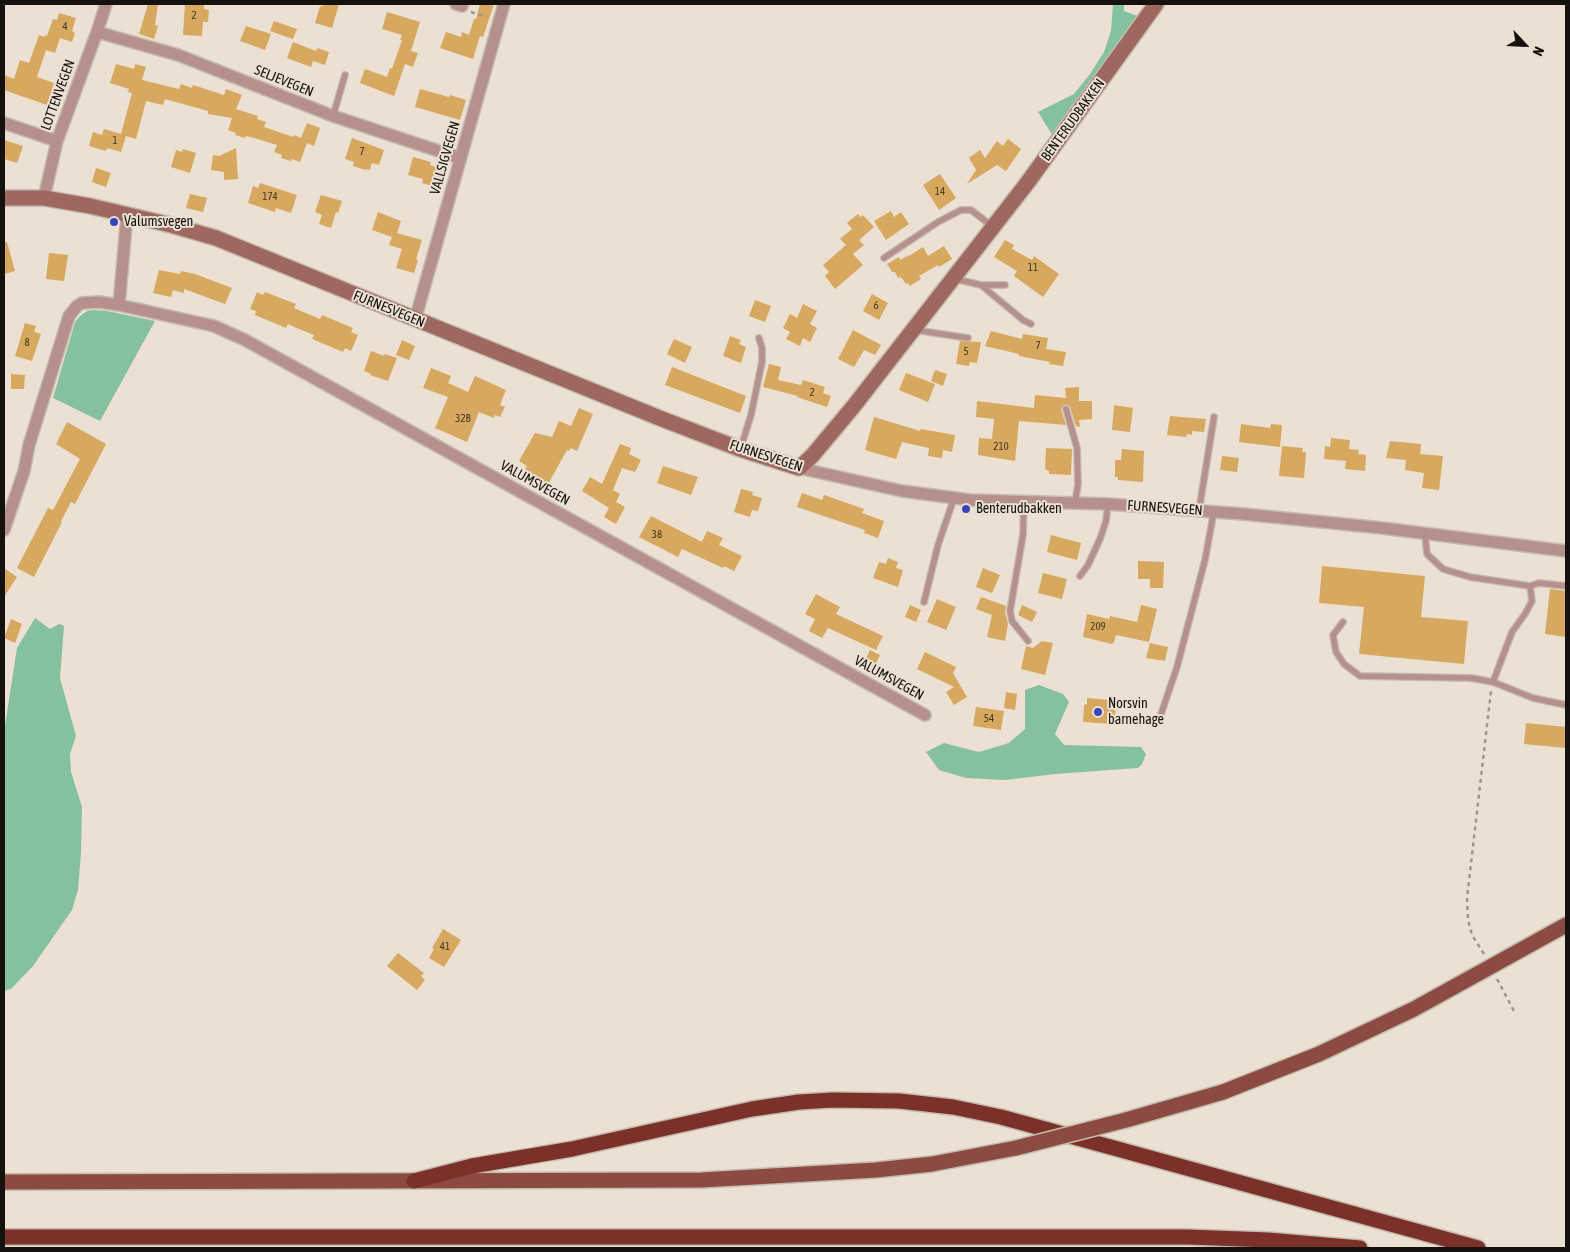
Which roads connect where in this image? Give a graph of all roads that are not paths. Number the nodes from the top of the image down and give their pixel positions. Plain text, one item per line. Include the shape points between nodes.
1 (106, 4) edge
2 (504, 4) edge
3 (1156, 4) edge
4 (97, 32) junction
5 (345, 75) dead end
6 (333, 116) junction
7 (4, 122) edge
8 (58, 141) junction
9 (460, 158) junction
10 (4, 198) edge
11 (44, 198) junction
12 (127, 214) junction
13 (993, 228) junction
14 (884, 258) dead end
15 (953, 279) junction
16 (981, 285) junction
17 (1005, 285) dead end
18 (119, 305) junction
19 (415, 320) junction
20 (1031, 324) dead end
21 (913, 330) junction
22 (759, 338) dead end
23 (968, 338) dead end
24 (1066, 409) dead end
25 (1214, 417) dead end
26 (740, 450) junction
27 (799, 468) junction
28 (954, 498) junction
29 (1024, 501) junction
30 (1075, 504) junction
31 (1108, 504) junction
32 (1199, 510) junction
33 (1214, 511) junction
34 (4, 530) edge
35 (1425, 534) junction
36 (1566, 551) edge
37 (1080, 576) dead end
38 (1530, 586) junction
39 (1566, 586) edge
40 (924, 602) dead end
41 (1343, 622) dead end
42 (1028, 641) dead end
43 (1493, 682) junction
44 (1566, 705) edge
45 (925, 715) dead end
46 (1159, 720) dead end
47 (1566, 925) edge
48 (414, 1181) junction
49 (4, 1182) edge
50 (4, 1237) edge
51 (1360, 1248) edge
52 (1478, 1248) edge

1 - 4 street, LOTTENVEGEN
2 - 9 street, VALLSIGVEGEN
3 - 13 main road, BENTERUDBAKKEN
4 - 6 street, SELJEVEGEN via 178,55
4 - 8 street, LOTTENVEGEN
5 - 6 lane
6 - 9 street, SELJEVEGEN
7 - 8 street
8 - 11 street, LOTTENVEGEN
9 - 19 street, VALLSIGVEGEN
10 - 11 main road, FURNESVEGEN
11 - 12 main road, FURNESVEGEN
12 - 18 street
12 - 19 main road, FURNESVEGEN via 216,238
13 - 14 lane via 971,210 961,210
13 - 15 main road, BENTERUDBAKKEN
15 - 16 lane
15 - 21 main road, BENTERUDBAKKEN
16 - 17 lane
16 - 20 lane
18 - 34 street, VALUMSVEGEN via 82,304 69,316
18 - 45 street, VALUMSVEGEN via 214,326 244,340
19 - 26 main road, FURNESVEGEN
21 - 23 lane
21 - 27 main road, BENTERUDBAKKEN via 853,407
22 - 26 lane via 762,362
24 - 30 lane via 1077,448
25 - 32 lane
26 - 27 main road, FURNESVEGEN
27 - 28 street, FURNESVEGEN via 902,491
28 - 29 street, FURNESVEGEN
28 - 40 lane
29 - 30 street, FURNESVEGEN
29 - 42 lane via 1023,536 1010,611 1012,621
30 - 31 street, FURNESVEGEN
31 - 32 street, FURNESVEGEN
31 - 37 lane via 1100,539
32 - 33 street, FURNESVEGEN
33 - 35 street, FURNESVEGEN
33 - 46 lane via 1209,543 1177,667
35 - 36 street, FURNESVEGEN
35 - 38 lane via 1427,554 1442,569 1470,577
38 - 39 lane via 1540,583
38 - 43 lane via 1532,601 1512,632
41 - 43 lane via 1334,635 1336,652 1344,664 1360,676 1471,678
43 - 44 lane via 1533,698
47 - 48 main road, bridge via 1414,1009 1319,1054 1223,1092 1016,1148 932,1164 771,1177
48 - 49 main road
48 - 52 highway via 472,1166 581,1147 752,1109 833,1100 899,1101 953,1107 1001,1118
50 - 51 highway via 1188,1237

